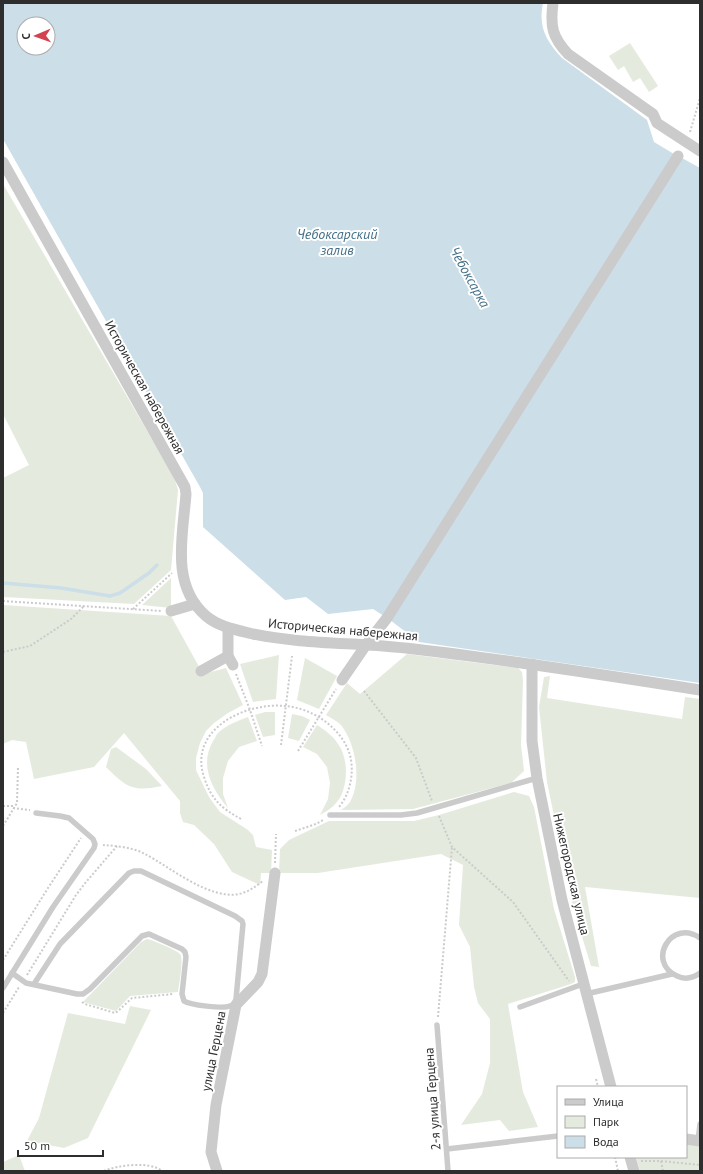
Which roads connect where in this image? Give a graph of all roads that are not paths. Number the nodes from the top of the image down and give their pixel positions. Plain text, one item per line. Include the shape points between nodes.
1 (553, 3) edge
2 (700, 151) edge
3 (678, 156) dead end
4 (3, 162) edge
5 (195, 604) junction
6 (172, 611) road end
7 (228, 629) junction
8 (366, 645) junction
9 (532, 664) junction
10 (201, 671) dead end
11 (342, 680) road end
12 (700, 690) edge
13 (537, 778) junction
14 (35, 812) road end
15 (330, 815) road end
16 (275, 873) road end
17 (700, 938) edge
18 (12, 973) junction
19 (700, 973) edge
20 (672, 974) junction
21 (34, 984) junction
22 (3, 988) edge
23 (581, 989) junction
24 (520, 1007) dead end
25 (437, 1025) road end
26 (611, 1086) edge
27 (700, 1124) edge
28 (557, 1136) edge
29 (687, 1139) edge
30 (699, 1141) edge
31 (447, 1149) junction
32 (217, 1171) edge
33 (448, 1171) edge

1 - 2 street via 552,28 558,44 568,54 653,114 657,123
3 - 8 street via 387,618
4 - 5 street, Историческая набережная via 185,487 182,576
5 - 6 street
5 - 7 street, Историческая набережная via 207,617
7 - 8 street, Историческая набережная via 278,639
7 - 10 street via 230,661
8 - 9 street, Историческая набережная via 412,648
8 - 11 street
9 - 12 street, Историческая набережная
9 - 13 street, Нижегородская улица via 532,742
13 - 15 lane via 417,813
13 - 23 street, Нижегородская улица
14 - 18 lane via 65,816 93,839 95,844 93,851
16 - 32 street, улица Герцена via 262,974 258,982 236,1004 216,1105 211,1152
17 - 20 lane via 685,933 672,937 667,942 664,963
18 - 21 lane via 23,981
18 - 22 lane
19 - 20 lane via 687,978 679,978
20 - 23 lane
21 - 21 lane via 83,994 142,936 151,934 185,952 182,994 184,1001 190,1004 229,1007 236,999 243,924 235,916 141,871 129,873 64,940
23 - 24 lane
23 - 26 street, Нижегородская улица
25 - 31 lane, 2-я улица Герцена
27 - 30 lane
28 - 31 lane
29 - 30 street
31 - 33 lane, 2-я улица Герцена

